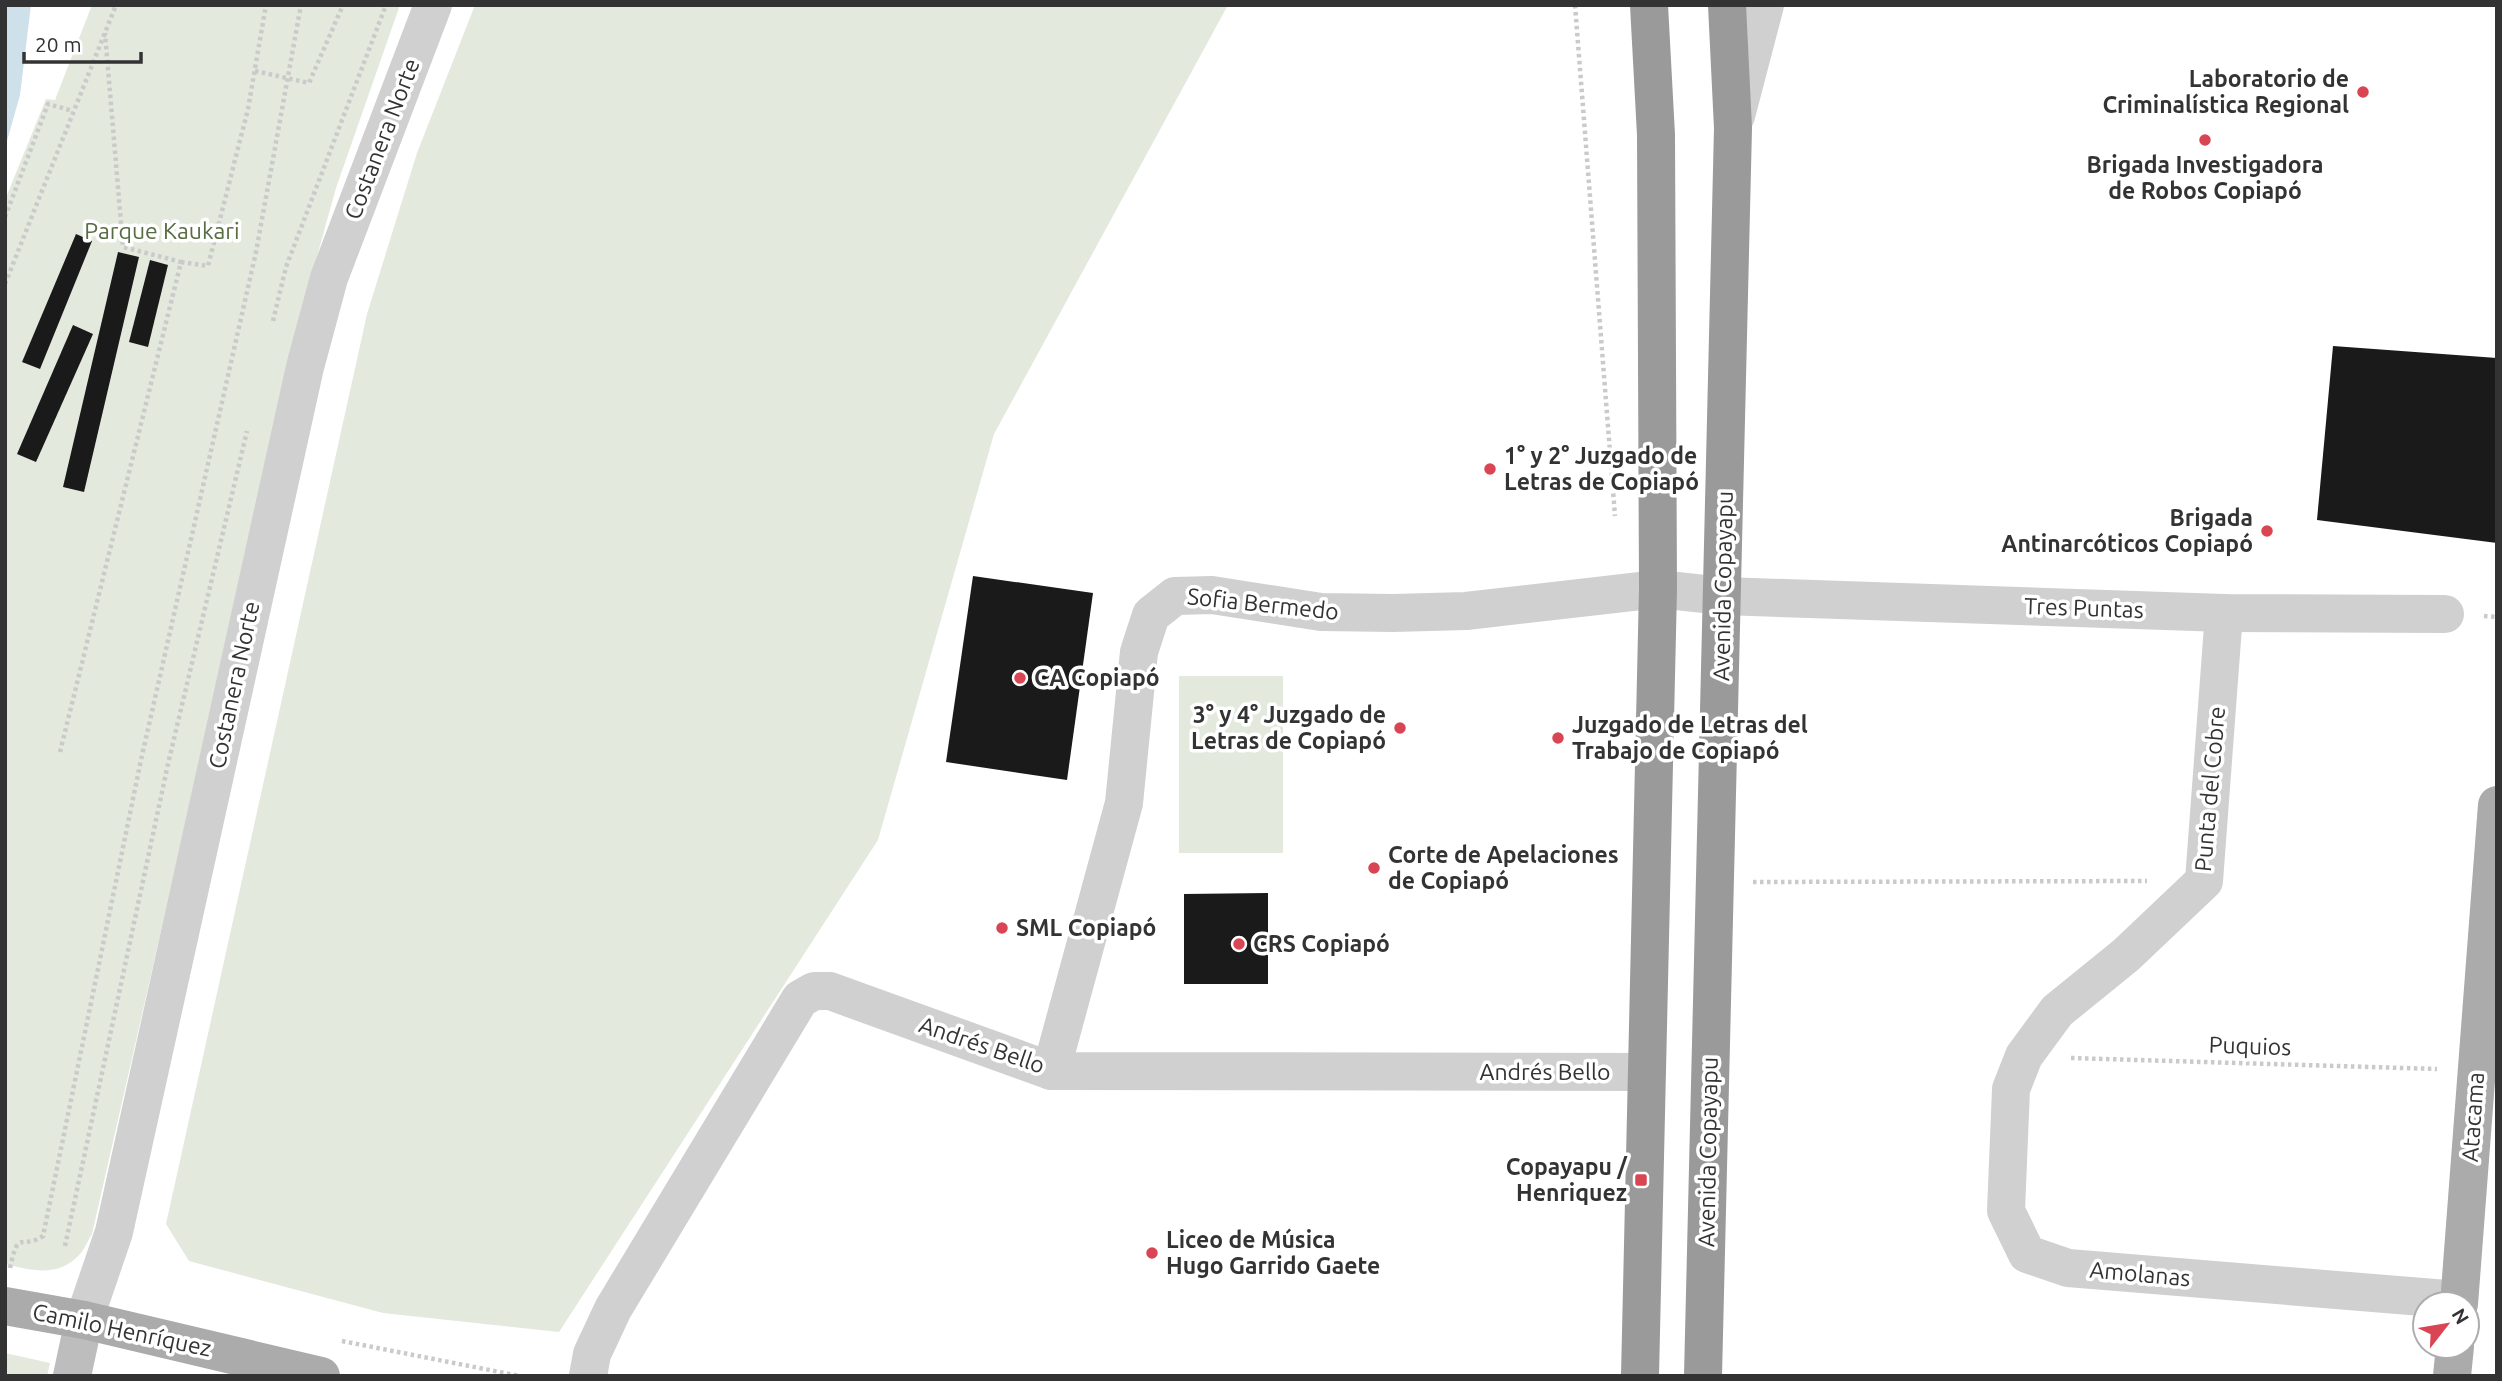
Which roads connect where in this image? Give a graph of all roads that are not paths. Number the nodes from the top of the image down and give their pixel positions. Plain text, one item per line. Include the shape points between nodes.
1 (433, 5) edge
2 (1649, 5) edge
3 (1727, 5) edge
4 (1765, 5) edge
5 (1733, 128) junction
6 (1658, 589) junction
7 (1723, 596) junction
8 (2224, 613) junction
9 (2445, 614) dead end
10 (2497, 805) edge
11 (2024, 1056) joint
12 (1051, 1071) junction
13 (1647, 1072) junction
14 (2460, 1290) edge
15 (7, 1291) edge
16 (2411, 1298) edge
17 (84, 1320) junction
18 (72, 1376) edge
19 (321, 1376) edge
20 (588, 1376) edge
21 (1640, 1376) edge
22 (1703, 1376) edge

1 - 17 street, Costanera Norte via 329,278 308,355 114,1232
2 - 6 highway via 1656,135
3 - 5 highway, Avenida Copayapu
4 - 5 street
5 - 7 highway, Avenida Copayapu
6 - 7 street, Sofia Bermedo
6 - 12 street, Sofia Bermedo via 1466,611 1393,613 1321,612 1212,595 1175,596 1151,615 1139,652 1124,803
6 - 13 highway
7 - 8 street, Tres Puntas
7 - 22 highway, Avenida Copayapu
8 - 9 street, Tres Puntas
8 - 11 street, Punta del Cobre via 2204,881 2135,947 2057,1011
10 - 14 main road, Atacama
11 - 16 street, Amolanas via 2011,1089 2006,1211 2027,1254 2068,1268
12 - 13 street, Andrés Bello
12 - 20 street, Andrés Bello via 830,991 814,991 800,999 613,1309 592,1354
13 - 21 highway
15 - 17 main road, Camilo Henríquez
17 - 18 street, Costanera Norte
17 - 19 main road, Camilo Henríquez

